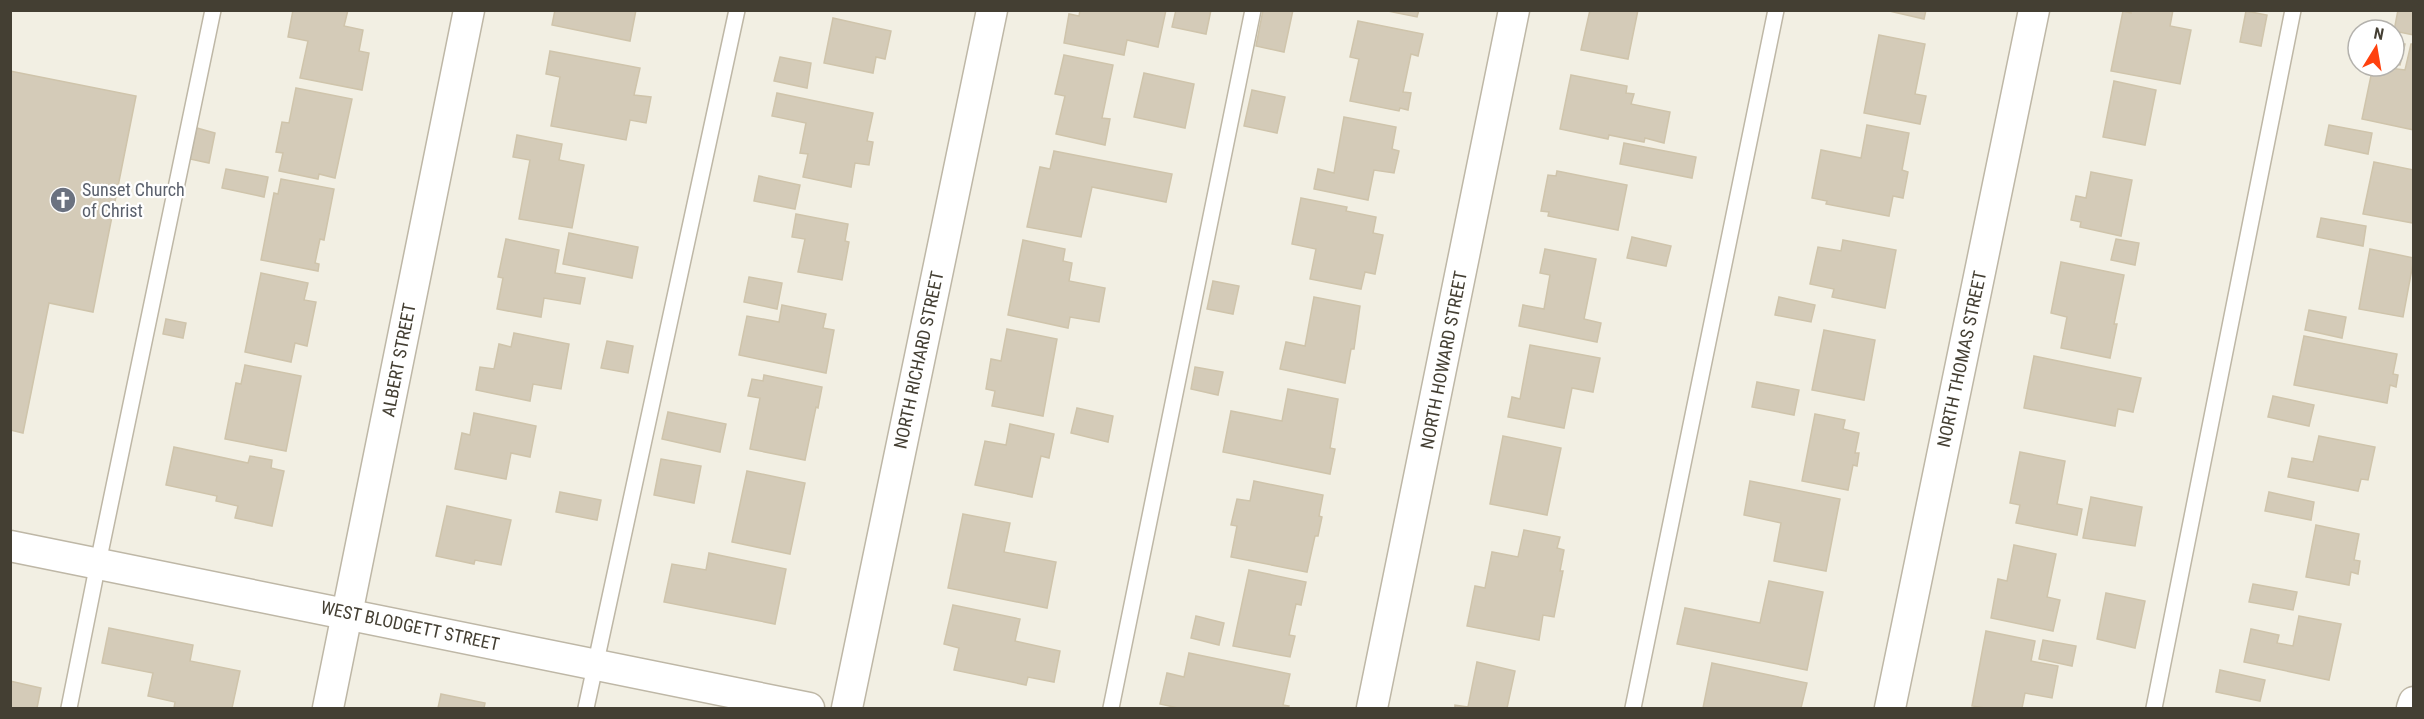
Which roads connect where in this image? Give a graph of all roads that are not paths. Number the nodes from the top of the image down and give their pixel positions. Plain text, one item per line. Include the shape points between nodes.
1 (213, 10) edge
2 (469, 10) edge
3 (737, 10) edge
4 (992, 10) edge
5 (1253, 10) edge
6 (1514, 10) edge
7 (1776, 10) edge
8 (2034, 10) edge
9 (2293, 10) edge
10 (10, 546) edge
11 (98, 563) junction
12 (348, 614) junction
13 (594, 664) junction
14 (2414, 702) edge
15 (69, 708) edge
16 (328, 708) edge
17 (586, 708) edge
18 (809, 708) edge
19 (847, 708) edge
20 (1111, 708) edge
21 (1372, 708) edge
22 (1633, 708) edge
23 (1890, 708) edge
24 (2154, 708) edge
25 (2412, 708) edge

1 - 11 lane
2 - 12 street, ALBERT STREET
3 - 13 lane
4 - 19 street, NORTH RICHARD STREET
5 - 20 lane
6 - 21 street, NORTH HOWARD STREET
7 - 22 lane
8 - 23 street, NORTH THOMAS STREET
9 - 24 lane
10 - 11 street, WEST BLODGETT STREET
11 - 12 street, WEST BLODGETT STREET
11 - 15 lane
12 - 13 street, WEST BLODGETT STREET
12 - 16 street, ALBERT STREET
13 - 17 lane
13 - 18 street, WEST BLODGETT STREET
14 - 25 street

